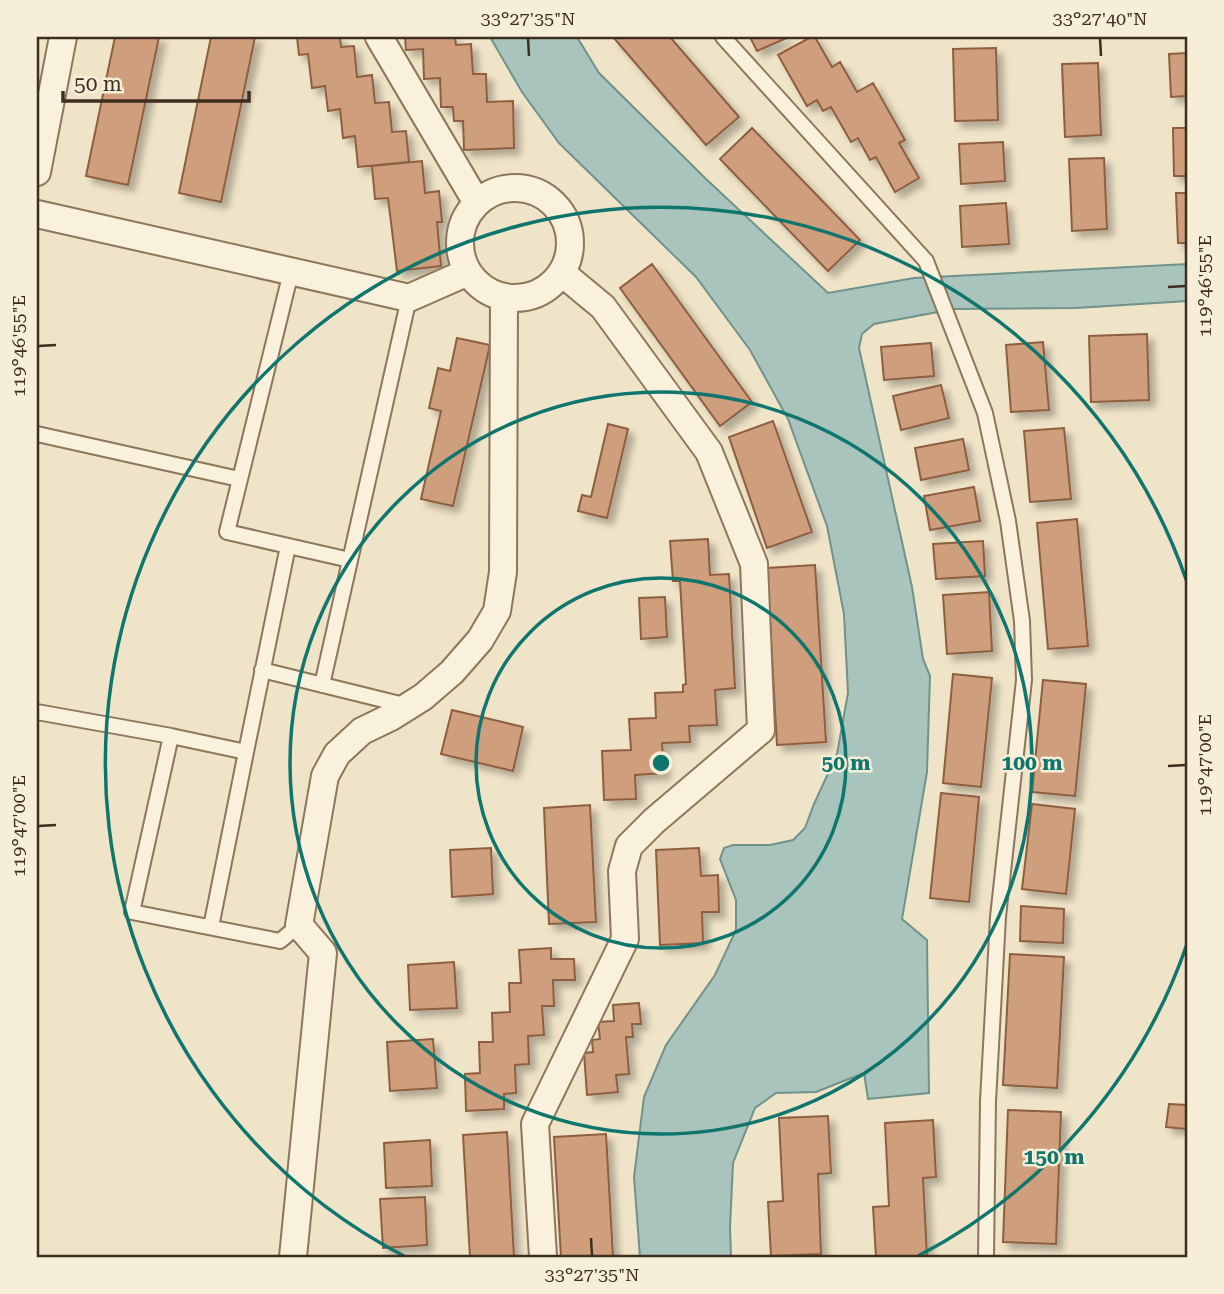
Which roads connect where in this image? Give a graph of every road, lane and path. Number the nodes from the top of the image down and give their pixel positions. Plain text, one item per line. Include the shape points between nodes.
1 (63, 37) edge
2 (379, 37) edge
3 (723, 37) edge
4 (37, 172) edge
5 (477, 202) junction
6 (37, 214) edge
7 (291, 272) junction
8 (468, 272) junction
9 (562, 273) junction
10 (409, 298) junction
11 (504, 298) junction
12 (37, 434) edge
13 (239, 479) junction
14 (288, 546) junction
15 (350, 560) junction
16 (262, 670) junction
17 (322, 685) junction
18 (409, 706) junction
19 (37, 712) edge
20 (171, 736) junction
21 (246, 752) junction
22 (299, 925) junction
23 (211, 927) junction
24 (293, 1257) edge
25 (542, 1257) edge
26 (986, 1257) edge

1 - 4 street
2 - 5 street
3 - 26 lane via 926,261 985,413 1008,521 1022,621 1024,680 997,930
5 - 8 street via 460,236
5 - 9 street via 513,187 533,190 551,200 564,216 570,234 570,255
6 - 7 street
7 - 10 street
7 - 13 lane
8 - 10 street
8 - 11 street via 483,289
9 - 11 street via 547,290 526,298
9 - 25 street via 603,307 709,452 754,564 761,730 629,846 622,871 625,939 535,1124
10 - 15 lane
11 - 18 street via 503,572 497,611 480,640 452,672
12 - 13 lane
13 - 14 lane via 227,532
14 - 15 lane
14 - 16 lane
15 - 17 lane
16 - 17 lane
16 - 21 lane
17 - 18 lane
18 - 22 street via 362,731 337,754 325,776
19 - 20 lane
20 - 21 lane
20 - 23 lane via 132,912
21 - 23 lane
22 - 23 lane via 280,940
22 - 24 street via 323,953

